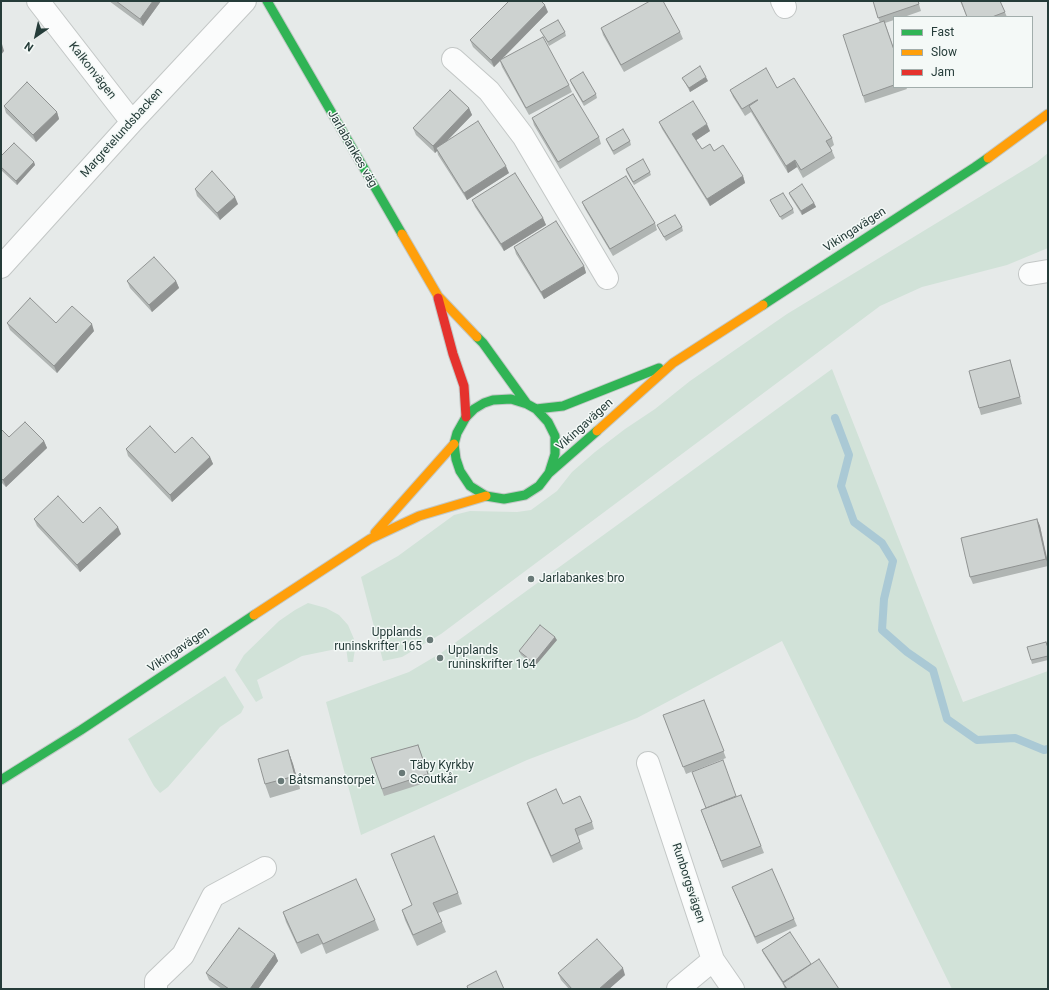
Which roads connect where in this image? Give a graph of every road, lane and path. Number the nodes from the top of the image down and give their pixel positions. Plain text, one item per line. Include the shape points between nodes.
1 (38, 1) edge
2 (245, 1) edge
3 (267, 1) edge
4 (453, 60) dead end
5 (1048, 114) edge
6 (132, 122) junction
7 (1, 267) edge
8 (607, 278) dead end
9 (438, 296) junction
10 (673, 363) junction
11 (527, 404) junction
12 (536, 409) junction
13 (466, 417) junction
14 (454, 444) junction
15 (549, 473) junction
16 (486, 496) junction
17 (370, 539) junction
18 (648, 763) dead end
19 (1, 780) edge
20 (265, 868) dead end
21 (714, 960) junction
22 (156, 989) edge
23 (678, 989) edge
24 (733, 989) edge

1 - 6 street, Kalkonvägen
2 - 6 street, Margretelundsbacken
3 - 9 main road, Jarlabankes väg
4 - 8 street via 489,91 523,136
5 - 10 main road, Vikingavägen via 975,167
6 - 7 street, Margretelundsbacken
9 - 11 main road, Jarlabankes väg via 483,343
9 - 13 main road, Jarlabankes väg via 464,386
10 - 12 main road, Vikingavägen via 563,406
10 - 15 main road, Vikingavägen
11 - 12 main road, Vikingavägen
11 - 13 main road, Vikingavägen via 511,399 493,400 474,409
12 - 15 main road, Vikingavägen via 548,422 555,436 555,454
13 - 14 main road, Vikingavägen
14 - 16 main road, Vikingavägen via 460,472 470,486
14 - 17 main road, Vikingavägen
15 - 16 main road, Vikingavägen via 539,486 524,495 504,499
16 - 17 main road, Vikingavägen via 420,516
17 - 19 main road, Vikingavägen
18 - 21 street, Runborgsvägen
20 - 22 street via 213,896 182,955 156,981
21 - 23 street
21 - 24 street, Runborgsvägen

